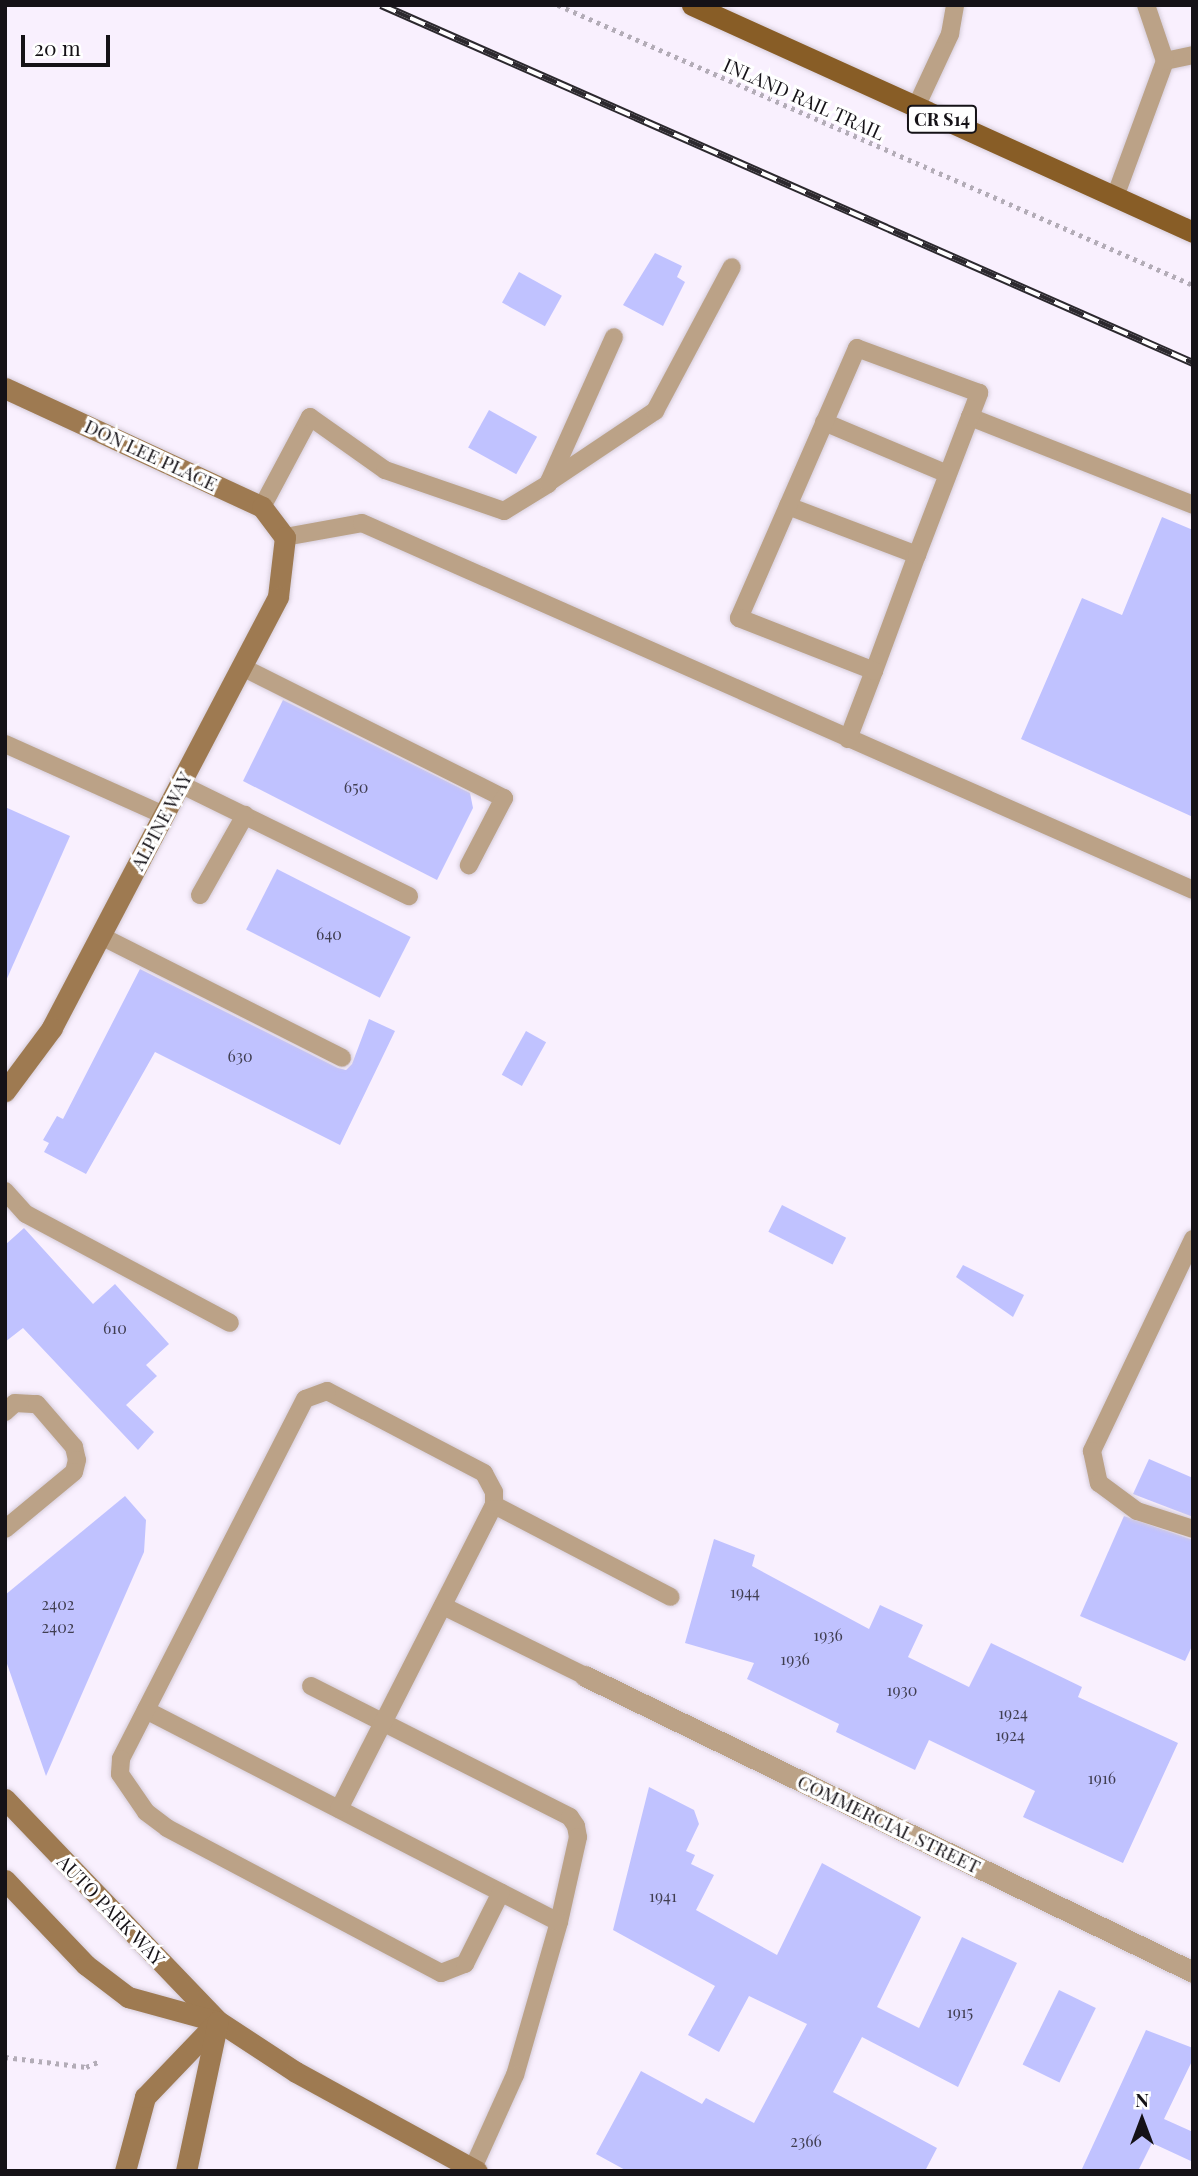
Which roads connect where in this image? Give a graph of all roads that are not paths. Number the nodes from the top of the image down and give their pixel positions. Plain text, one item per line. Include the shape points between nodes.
1 (691, 5) edge
2 (955, 5) edge
3 (1146, 5) edge
4 (1193, 55) edge
5 (1165, 61) junction
6 (916, 107) junction
7 (1115, 197) junction
8 (1193, 232) edge
9 (732, 267) dead end
10 (614, 337) dead end
11 (5, 388) edge
12 (970, 417) junction
13 (824, 422) junction
14 (948, 474) junction
15 (550, 482) junction
16 (1193, 505) edge
17 (788, 506) junction
18 (262, 507) junction
19 (285, 537) junction
20 (917, 555) junction
21 (242, 667) junction
22 (874, 671) junction
23 (848, 739) junction
24 (5, 744) edge
25 (180, 784) junction
26 (164, 815) junction
27 (245, 815) junction
28 (469, 865) dead end
29 (1193, 890) edge
30 (200, 895) dead end
31 (409, 896) dead end
32 (101, 936) junction
33 (342, 1058) dead end
34 (7, 1086) edge
35 (5, 1192) edge
36 (1193, 1240) edge
37 (230, 1323) dead end
38 (5, 1412) edge
39 (494, 1505) junction
40 (1193, 1529) edge
41 (5, 1530) edge
42 (671, 1597) dead end
43 (443, 1605) junction
44 (585, 1676) joint
45 (311, 1686) dead end
46 (146, 1710) junction
47 (383, 1724) junction
48 (5, 1799) edge
49 (340, 1809) junction
50 (5, 1880) edge
51 (501, 1892) junction
52 (559, 1922) junction
53 (1193, 1972) edge
54 (218, 2021) junction
55 (475, 2169) edge
56 (125, 2171) edge
57 (186, 2171) edge

1 - 6 main road, CR S14
2 - 6 lane via 950,34
3 - 5 lane
4 - 5 lane
5 - 7 lane
6 - 7 main road, CR S14
7 - 8 main road, CR S14
9 - 15 lane via 655,411
10 - 15 lane
11 - 18 main road, DON LEE PLACE
12 - 13 lane via 979,393 857,348
12 - 14 lane
12 - 16 lane
13 - 14 lane
13 - 17 lane
14 - 20 lane
15 - 18 lane via 503,511 384,470 310,417
17 - 20 lane
17 - 22 lane via 739,618
18 - 19 main road, DON LEE PLACE
19 - 21 main road, ALPINE WAY via 278,597
19 - 23 lane via 362,523
20 - 22 lane
21 - 25 main road, ALPINE WAY
21 - 28 lane via 504,798
22 - 23 lane
23 - 29 lane
24 - 26 lane
25 - 26 main road, ALPINE WAY
25 - 27 lane
26 - 32 main road, ALPINE WAY
27 - 30 lane
27 - 31 lane
32 - 33 lane
32 - 34 main road, ALPINE WAY via 52,1028
35 - 37 lane via 26,1214
36 - 40 lane via 1092,1451 1099,1483 1137,1511
38 - 41 lane via 15,1403 37,1404 74,1447 77,1460 74,1472
39 - 42 lane
39 - 43 lane
39 - 46 lane via 494,1492 484,1472 327,1391 315,1392 305,1399
43 - 44 lane
43 - 47 lane
44 - 53 street, COMMERCIAL STREET
45 - 47 lane
46 - 49 lane
46 - 51 lane via 121,1759 120,1774 146,1812 167,1828 441,1973 465,1964
47 - 49 lane
47 - 52 lane via 569,1817 578,1837
48 - 54 main road, AUTO PARK WAY
49 - 51 lane
50 - 54 main road, AUTO PARK WAY via 86,1965 128,1997
51 - 52 lane
52 - 55 lane via 515,2074
54 - 55 main road, AUTO PARK WAY via 294,2071
54 - 56 main road via 145,2097
54 - 57 main road

